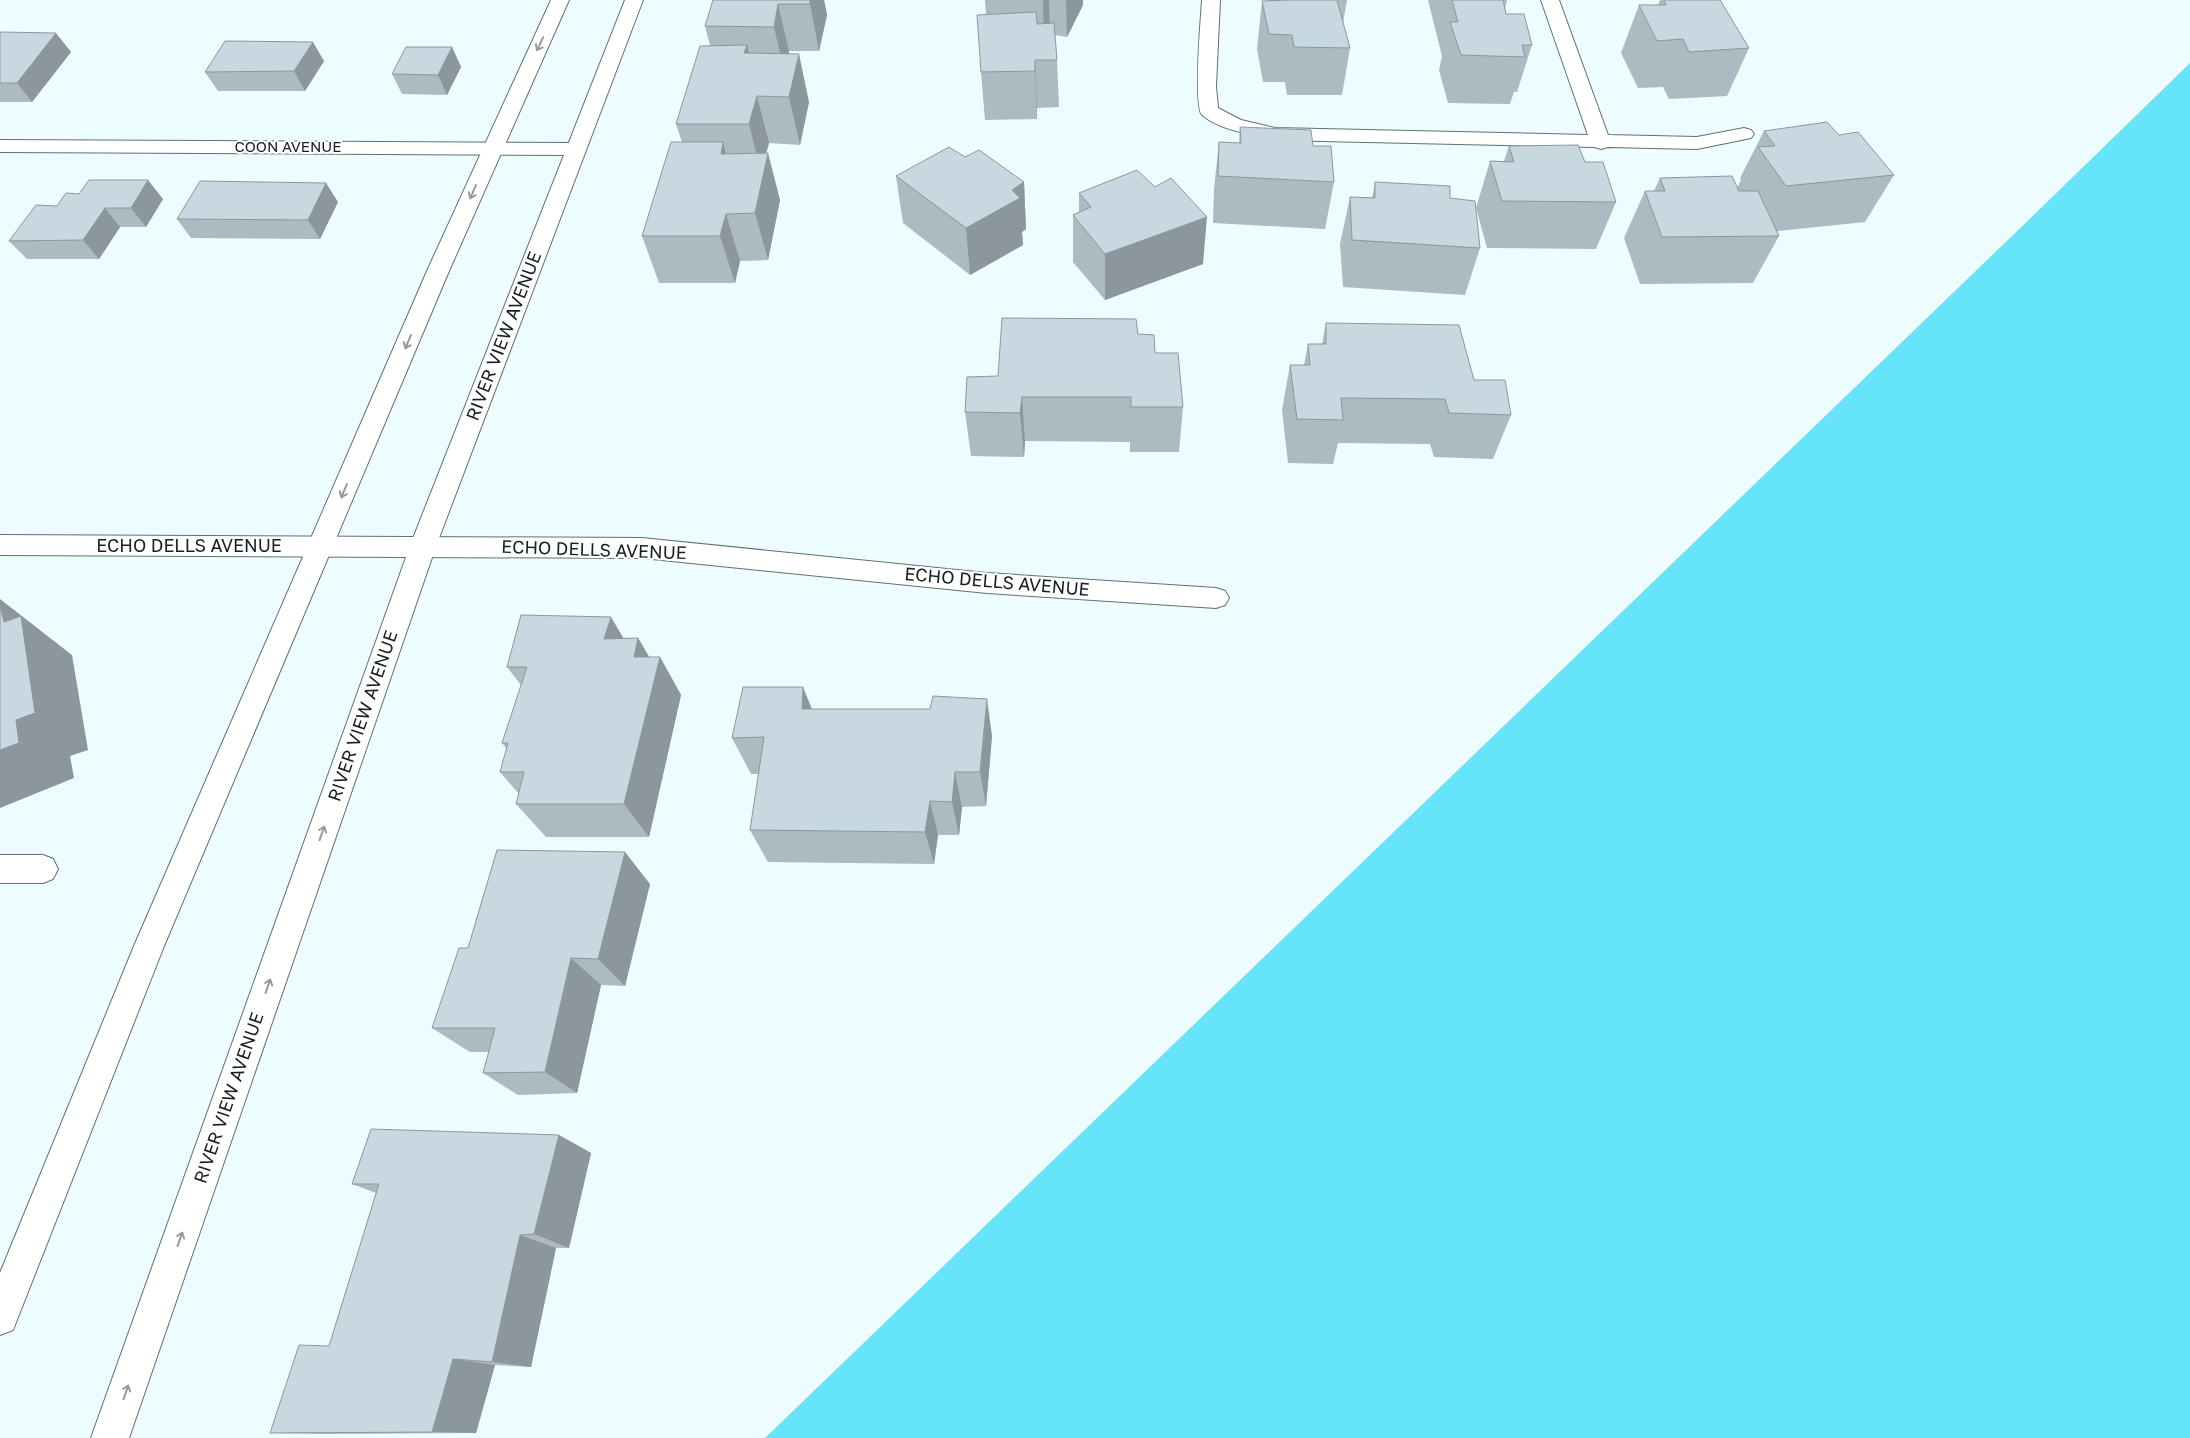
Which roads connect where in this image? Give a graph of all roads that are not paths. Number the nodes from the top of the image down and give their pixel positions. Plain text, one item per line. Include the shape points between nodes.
1 (560, 0) edge
2 (634, 0) edge
3 (1211, 0) edge
4 (1550, 0) edge
5 (1744, 134) dead end
6 (1601, 143) junction
7 (0, 146) edge
8 (492, 148) junction
9 (576, 149) junction
10 (0, 545) edge
11 (423, 546) junction
12 (320, 548) junction
13 (1216, 598) dead end
14 (43, 869) dead end
15 (0, 870) edge
16 (0, 1317) edge
17 (110, 1438) edge

1 -> 8 main road
2 - 9 main road, RIVER VIEW AVENUE
3 - 6 main road via 1209,111 1234,124 1276,134
4 - 6 main road
5 - 6 main road via 1697,144
7 - 8 main road, COON AVENUE
8 - 9 main road, COON AVENUE
8 -> 12 main road
9 - 11 main road, RIVER VIEW AVENUE
10 - 12 main road, ECHO DELLS AVENUE
11 - 12 main road, ECHO DELLS AVENUE
11 - 13 main road, ECHO DELLS AVENUE via 642,548 987,583
17 -> 11 main road, RIVER VIEW AVENUE
12 - 16 main road via 149,946
14 - 15 main road

